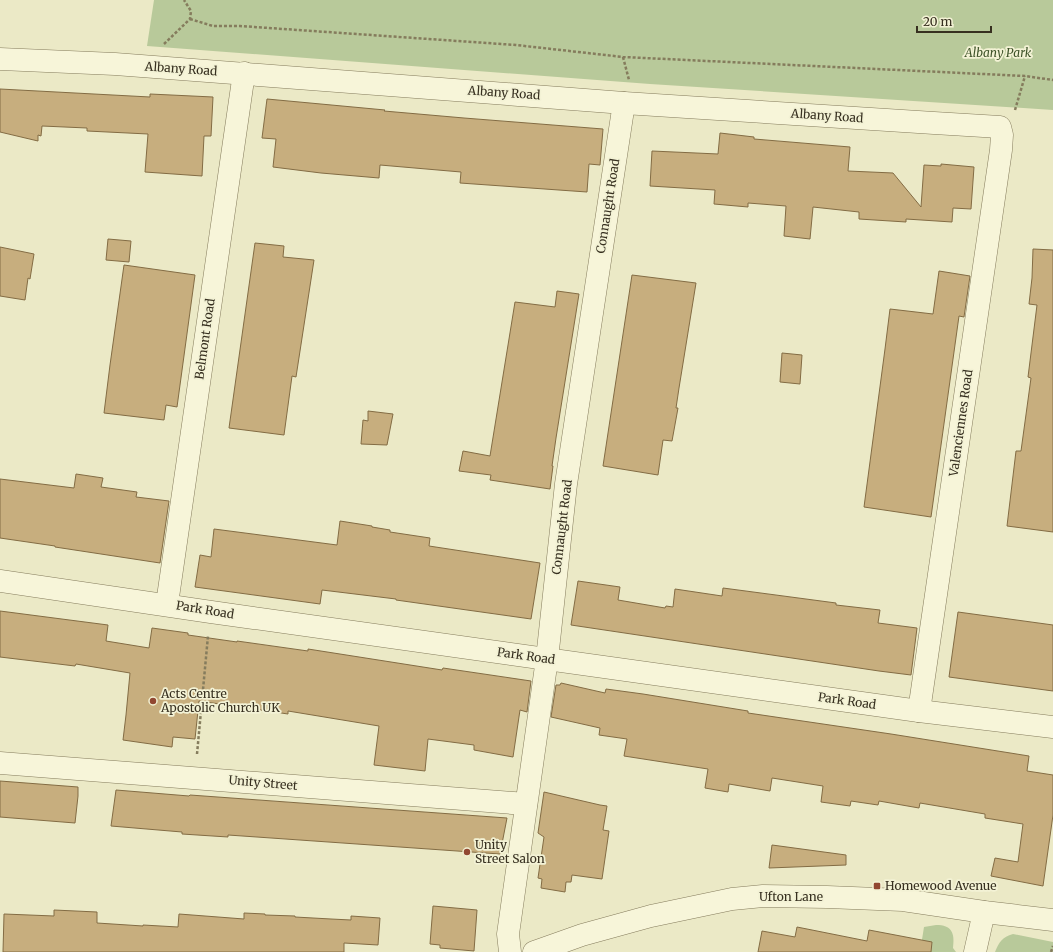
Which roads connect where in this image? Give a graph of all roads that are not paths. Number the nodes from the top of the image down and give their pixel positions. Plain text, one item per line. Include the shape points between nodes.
1 (0, 59) edge
2 (244, 73) junction
3 (624, 103) junction
4 (1001, 131) joint
5 (0, 581) edge
6 (167, 604) junction
7 (547, 659) junction
8 (919, 711) junction
9 (1053, 727) edge
10 (0, 763) edge
11 (526, 804) junction
12 (984, 912) junction
13 (1053, 920) edge
14 (510, 952) edge
15 (534, 952) edge
16 (975, 952) edge

1 - 2 street, Albany Road
2 - 3 street, Albany Road
2 - 6 street, Belmont Road
3 - 4 street, Albany Road via 926,123
3 - 7 street, Connaught Road via 566,484
4 - 8 street, Valenciennes Road
5 - 6 street, Park Road
6 - 7 street, Park Road
7 - 8 street, Park Road
7 - 11 street, Connaught Road
8 - 9 street, Park Road
10 - 11 street, Unity Street
11 - 14 street, Connaught Road via 508,934
12 - 13 street, Ufton Lane
12 - 15 street, Ufton Lane via 903,900 763,896 732,899 651,916 582,935
12 - 16 street

